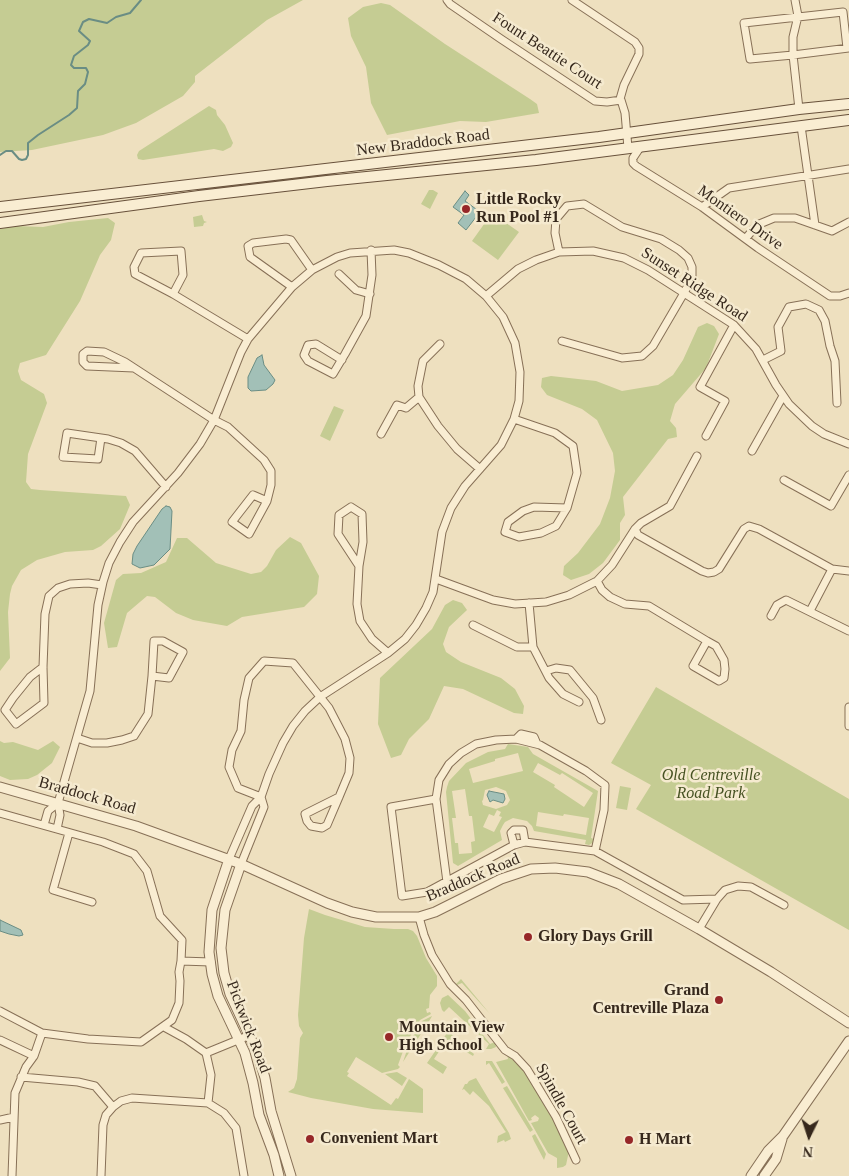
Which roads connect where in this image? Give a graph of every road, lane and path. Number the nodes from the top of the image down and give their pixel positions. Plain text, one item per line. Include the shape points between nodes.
1 (447, 0) edge
2 (572, 0) edge
3 (796, 0) edge
4 (798, 16) junction
5 (848, 48) edge
6 (793, 55) junction
7 (620, 99) junction
8 (849, 104) edge
9 (799, 109) junction
10 (849, 120) edge
11 (801, 126) junction
12 (627, 133) junction
13 (641, 146) junction
14 (628, 148) junction
15 (849, 169) edge
16 (808, 176) junction
17 (702, 207) junction
18 (0, 208) edge
19 (849, 222) edge
20 (0, 223) edge
21 (815, 225) junction
22 (746, 238) junction
23 (371, 250) junction
24 (559, 252) junction
25 (312, 270) junction
26 (339, 274) dead end
27 (292, 287) junction
28 (684, 293) junction
29 (849, 293) edge
30 (173, 294) junction
31 (370, 294) junction
32 (486, 296) junction
33 (734, 325) junction
34 (248, 340) junction
35 (562, 341) dead end
36 (440, 344) dead end
37 (342, 360) junction
38 (763, 360) junction
39 (134, 368) junction
40 (783, 396) junction
41 (419, 397) junction
42 (837, 403) dead end
43 (514, 419) junction
44 (214, 420) junction
45 (381, 434) dead end
46 (706, 436) dead end
47 (101, 438) junction
48 (849, 444) edge
49 (752, 451) dead end
50 (697, 456) dead end
51 (480, 469) junction
52 (849, 474) edge
53 (784, 480) dead end
54 (166, 487) junction
55 (267, 501) junction
56 (568, 508) junction
57 (635, 529) junction
58 (359, 566) junction
59 (832, 569) junction
60 (849, 571) edge
61 (436, 579) junction
62 (596, 581) junction
63 (102, 585) junction
64 (529, 603) junction
65 (810, 611) junction
66 (771, 616) dead end
67 (473, 625) dead end
68 (849, 631) edge
69 (707, 641) junction
70 (533, 647) junction
71 (388, 653) junction
72 (43, 667) junction
73 (546, 671) junction
74 (152, 676) junction
75 (320, 697) junction
76 (579, 702) dead end
77 (849, 707) edge
78 (601, 720) dead end
79 (849, 726) edge
80 (77, 738) junction
81 (0, 787) edge
82 (261, 797) junction
83 (339, 797) junction
84 (436, 800) junction
85 (58, 803) junction
86 (0, 813) edge
87 (44, 825) junction
88 (57, 829) junction
89 (69, 833) junction
90 (525, 842) junction
91 (514, 845) junction
92 (596, 851) junction
93 (229, 859) junction
94 (241, 864) junction
95 (448, 882) junction
96 (717, 899) junction
97 (92, 902) dead end
98 (784, 905) dead end
99 (419, 917) junction
100 (700, 929) junction
101 (181, 961) junction
102 (211, 962) junction
103 (0, 1011) edge
104 (849, 1023) edge
105 (164, 1026) junction
106 (42, 1033) junction
107 (250, 1035) junction
108 (238, 1039) junction
109 (0, 1040) edge
110 (849, 1041) edge
111 (206, 1053) junction
112 (34, 1056) junction
113 (21, 1077) junction
114 (208, 1103) junction
115 (113, 1107) junction
116 (14, 1117) junction
117 (0, 1120) edge
118 (783, 1136) junction
119 (576, 1160) dead end
120 (12, 1176) edge
121 (101, 1176) edge
122 (244, 1176) edge
123 (279, 1176) edge
124 (291, 1176) edge
125 (751, 1176) edge
126 (764, 1176) edge

1 - 7 street, Fount Beattie Court via 596,100
2 - 7 street via 635,42 639,48
3 - 4 street
4 - 5 street via 843,12
4 - 6 street
4 - 6 street via 744,23 750,59
5 - 6 street
6 - 9 street
7 - 12 street, Fount Beattie Court
8 - 9 main road, New Braddock Road
9 - 12 main road, New Braddock Road
10 - 11 main road, New Braddock Road
11 - 13 main road, New Braddock Road
11 - 16 street
12 - 14 street, Fount Beattie Court
12 - 18 main road, New Braddock Road
13 - 14 main road, New Braddock Road
13 - 17 street, Montiero Drive via 633,158 636,166
14 - 20 main road, New Braddock Road via 199,196
15 - 16 street
16 - 17 street via 729,188
16 - 21 street
17 - 22 street, Montiero Drive
19 - 21 street via 832,230
21 - 22 street via 794,218 774,218 756,225
22 - 29 street, Montiero Drive via 830,296
23 - 25 street via 337,257
23 - 31 street
23 - 32 street via 394,250 423,257 466,280
24 - 28 street, Sunset Ridge Road via 588,251 614,255 648,270
24 - 28 street via 556,219 567,206 584,204 622,228 661,239 688,258 692,278
24 - 32 street, Sunset Ridge Road via 518,269
25 - 27 street
25 - 27 street via 291,240 248,246 250,257
26 - 31 street via 356,290
27 - 34 street
28 - 33 street, Sunset Ridge Road
28 - 35 street via 653,346 642,356 622,358
30 - 30 street via 135,274 134,267 141,253 181,251 183,275
30 - 34 street
31 - 37 street via 366,316
32 - 43 street via 503,317 518,357 520,386
33 - 38 street, Sunset Ridge Road
33 - 46 street via 700,387 725,401
34 - 44 street via 229,377
36 - 41 street via 422,361
37 - 37 street via 333,374 308,361 304,355 308,345 316,344
38 - 40 street, Sunset Ridge Road
38 - 42 street via 781,351 778,327 789,307 806,304 819,310 835,361
39 - 39 street via 104,352 87,351 82,354 87,366
39 - 44 street
40 - 48 street, Sunset Ridge Road via 812,426
40 - 49 street
41 - 45 street via 406,408 397,405
41 - 51 street via 457,449
43 - 51 street via 501,445
43 - 56 street via 555,433 573,446 577,473
44 - 54 street via 189,460
44 - 55 street via 228,427 264,460 270,471
47 - 47 street via 67,433 63,457 98,459
47 - 54 street via 135,451
50 - 57 street via 670,506
51 - 61 street via 456,497 446,519
52 - 53 street via 831,506
54 - 63 street via 126,532
55 - 55 street via 249,534 232,522 253,495
56 - 56 street via 556,526 541,534 520,537 505,532 508,522 523,511 534,507
57 - 59 street via 638,535 702,571 719,569 749,526
57 - 62 street via 612,565
58 - 58 street via 338,534 339,515 351,507 362,514 363,542
58 - 71 street via 357,604 360,621 372,639
59 - 60 street
59 - 65 street
61 - 64 street via 493,600
61 - 71 street via 416,625
62 - 64 street via 569,595
62 - 69 street via 610,597 625,604 648,606
63 - 72 street via 70,584 58,588 50,596 45,614
63 - 80 street via 90,691
64 - 70 street
65 - 66 street via 786,600 777,605
65 - 68 street
67 - 70 street via 517,648
69 - 69 street via 693,666 719,681 724,678 724,660 716,646
70 - 73 street
71 - 75 street
72 - 72 street via 44,703 16,724 5,710 30,677
73 - 76 street via 563,694
73 - 78 street via 556,668 570,670 593,698
74 - 74 street via 169,678 183,652 162,641 154,641
74 - 80 street via 148,714 134,736 107,743
75 - 82 street via 293,726
75 - 82 street via 293,663 264,661 249,678 241,731 232,750 229,767 238,788
75 - 83 street via 345,739 350,758 349,774
77 - 79 street
80 - 85 street
81 - 85 street, Braddock Road
82 - 93 street via 252,806
82 - 94 street via 264,807
83 - 83 street via 327,825 322,828 311,826 305,814
84 - 92 street via 438,780 449,764 476,744 516,739 537,744 605,785
84 - 95 street
84 - 95 street via 391,807 402,896 427,892
85 - 87 street via 48,811
85 - 88 street
85 - 93 street, Braddock Road
86 - 87 street
87 - 88 street
88 - 89 street
89 - 97 street via 53,890
89 - 101 street via 134,854 147,871 160,916 182,940
90 - 91 street
90 - 91 street via 523,830 514,830 511,833
90 - 92 street
91 - 95 street
92 - 96 street via 683,900
93 - 94 street, Braddock Road
93 - 102 street, Pickwick Road via 212,910
94 - 99 street, Braddock Road via 352,912 376,917
94 - 107 street, Pickwick Road via 224,910 221,948 230,994
96 - 98 street via 725,890 738,886 752,887
96 - 100 street
99 - 100 street, Braddock Road via 512,874 555,868 588,872 605,878
99 - 119 street, Spindle Court via 432,955 450,984 505,1050 527,1070 556,1117
100 - 104 street, Braddock Road
101 - 102 street
101 - 105 street via 179,1003 172,1020
102 - 108 street, Pickwick Road via 218,996
103 - 106 street
105 - 106 street via 141,1042
105 - 111 street
106 - 112 street
107 - 108 street
107 - 124 street, Pickwick Road via 262,1066 271,1112
108 - 111 street
108 - 123 street, Pickwick Road via 251,1072 259,1115
109 - 112 street
110 - 118 street
111 - 114 street via 211,1074
112 - 113 street
113 - 115 street via 94,1086
113 - 116 street via 15,1093
114 - 115 street via 132,1098
114 - 122 street via 224,1113 236,1128
115 - 121 street via 103,1126
116 - 117 street
116 - 120 street
118 - 125 street
118 - 126 street via 776,1158

